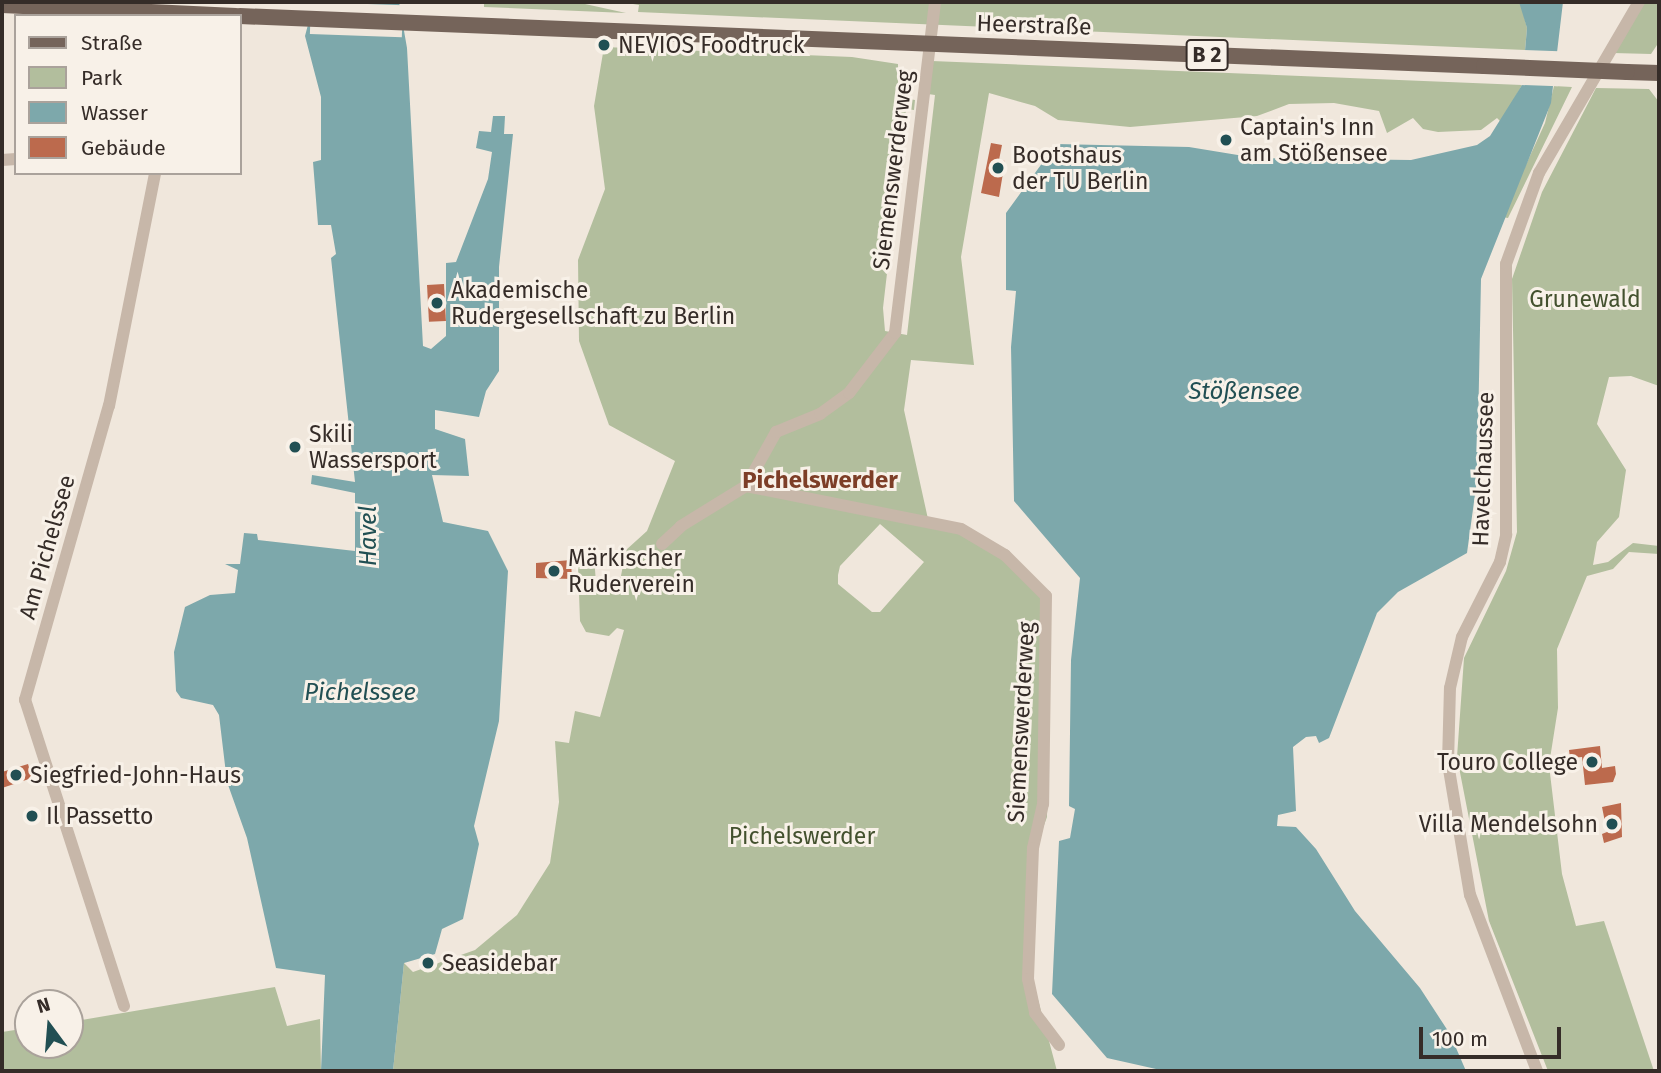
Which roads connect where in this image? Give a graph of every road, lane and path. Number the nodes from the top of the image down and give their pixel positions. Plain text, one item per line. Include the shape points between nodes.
1 (935, 2) edge
2 (1639, 2) edge
3 (2, 5) edge
4 (146, 10) edge
5 (168, 14) edge
6 (242, 16) edge
7 (930, 43) junction
8 (1659, 73) edge
9 (152, 175) edge
10 (746, 486) junction
11 (662, 544) dead end
12 (124, 1006) dead end
13 (1059, 1045) dead end
14 (1537, 1071) edge

1 - 7 street, Siemenswerderweg
2 - 14 street, Havelchaussee via 1545,162 1506,264 1506,535 1500,562 1462,637 1450,688 1448,763 1470,895
3 - 4 main road, Heerstraße / B 2
4 - 5 main road, Heerstraße / B 2
6 - 7 main road, Heerstraße / B 2
7 - 8 main road, Heerstraße / B 2, bridge
7 - 10 street, Siemenswerderweg via 895,333 849,393 820,414 775,432
9 - 12 street, Am Pichelssee via 109,406 25,700
10 - 11 street via 681,526
10 - 13 street, Siemenswerderweg via 961,529 1005,555 1046,596 1043,804 1033,848 1028,979 1035,1013

